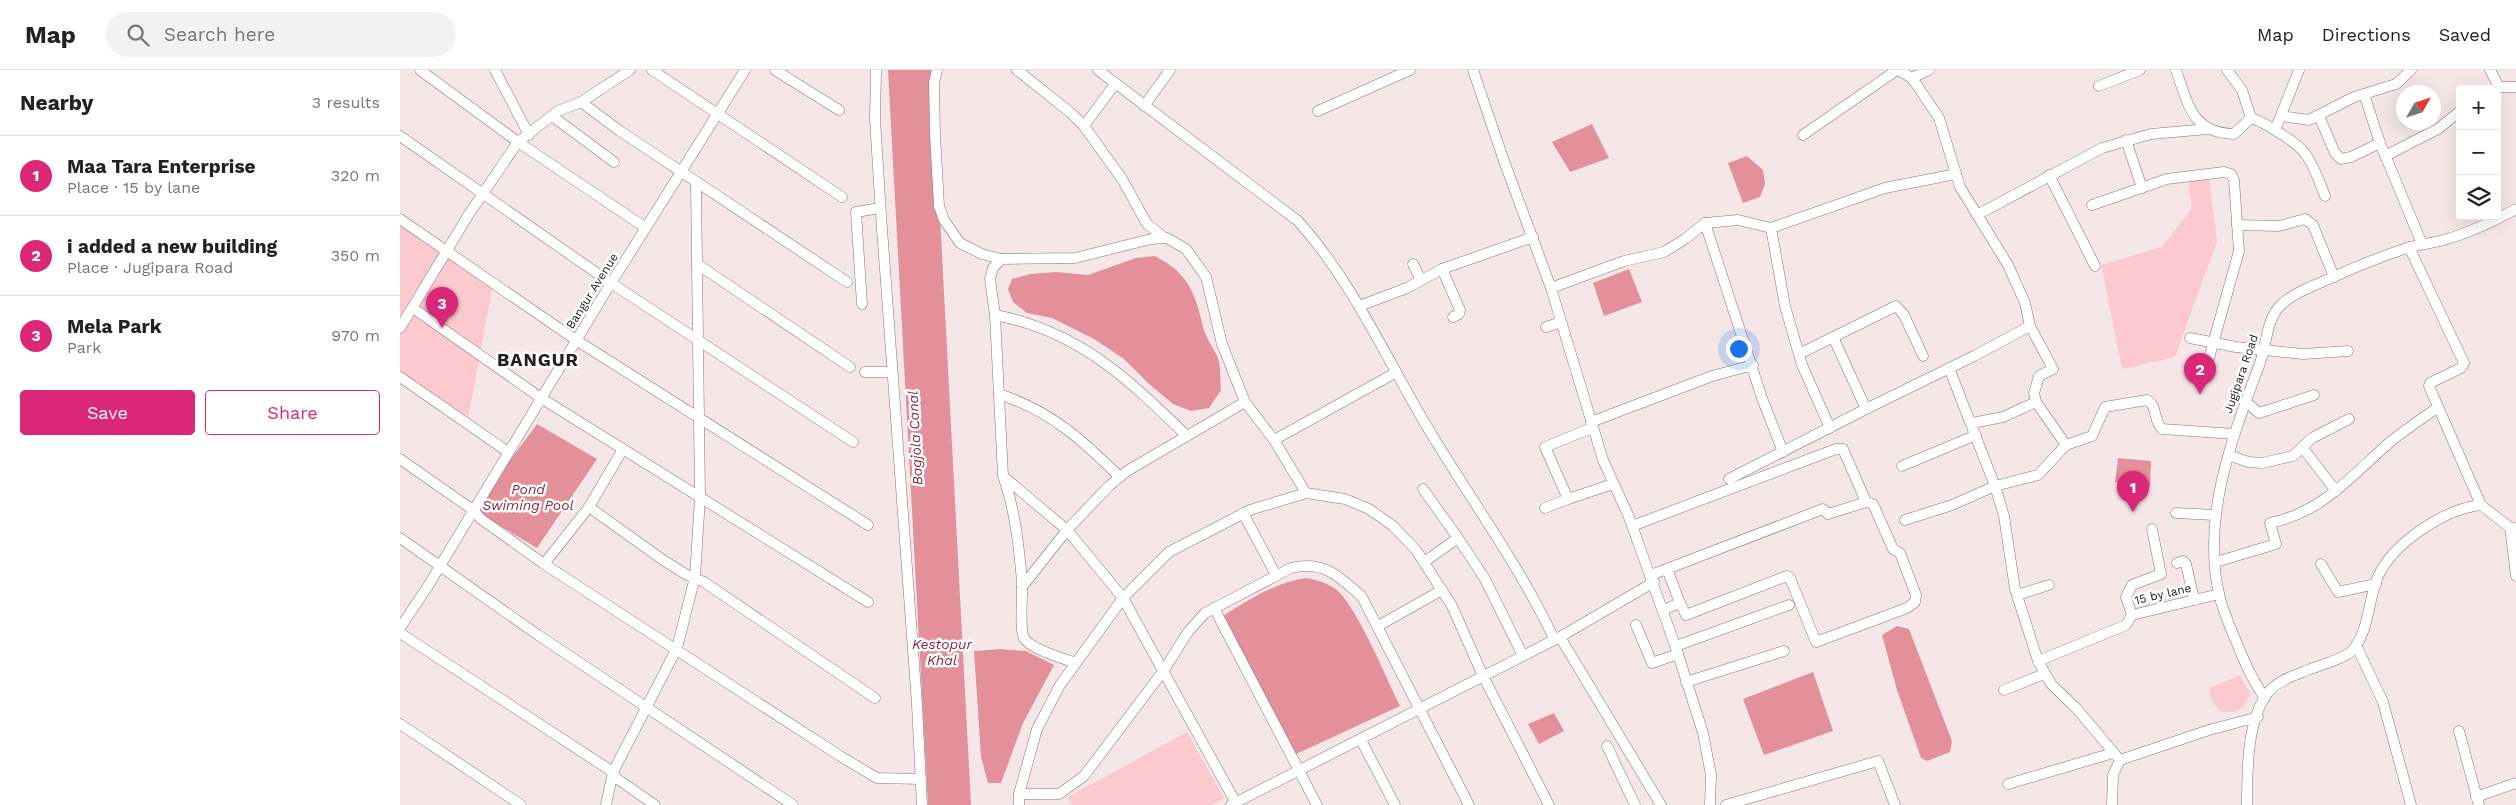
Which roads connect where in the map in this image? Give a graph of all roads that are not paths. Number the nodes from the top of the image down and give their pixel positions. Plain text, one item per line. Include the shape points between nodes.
1 (420, 70) edge
2 (495, 70) edge
3 (630, 70) edge
4 (652, 70) edge
5 (745, 70) edge
6 (775, 70) edge
7 (876, 70) edge
8 (937, 70) edge
9 (1017, 70) edge
10 (1098, 70) edge
11 (1170, 70) edge
12 (1410, 70) edge
13 (1473, 70) edge
14 (1897, 70) edge
15 (1929, 70) edge
16 (2140, 70) edge
17 (2176, 70) edge
18 (2228, 70) edge
19 (2299, 70) edge
20 (2411, 70) edge
21 (2490, 70) edge
22 (1912, 78) junction
23 (1116, 84) junction
24 (2496, 85) edge
25 (2099, 86) dead end
26 (2516, 87) edge
27 (2501, 88) edge
28 (2364, 94) junction
29 (581, 102) junction
30 (1144, 106) junction
31 (839, 110) dead end
32 (1318, 111) dead end
33 (2456, 114) edge
34 (718, 115) junction
35 (552, 116) junction
36 (2281, 116) junction
37 (2319, 116) junction
38 (2251, 118) junction
39 (1084, 126) junction
40 (2208, 129) junction
41 (2275, 130) junction
42 (530, 135) junction
43 (1803, 135) dead end
44 (400, 136) edge
45 (2126, 140) junction
46 (518, 142) junction
47 (2380, 143) junction
48 (2385, 156) junction
49 (614, 162) dead end
50 (682, 171) junction
51 (1956, 174) junction
52 (2049, 175) junction
53 (696, 183) junction
54 (2142, 188) junction
55 (484, 193) junction
56 (2325, 196) dead end
57 (842, 197) dead end
58 (2092, 205) dead end
59 (880, 208) junction
60 (2516, 209) edge
61 (1977, 215) junction
62 (400, 218) edge
63 (1705, 223) junction
64 (2237, 225) junction
65 (646, 228) junction
66 (1771, 228) junction
67 (1533, 237) junction
68 (1165, 238) junction
69 (2422, 244) junction
70 (2409, 247) junction
71 (446, 250) junction
72 (1001, 259) junction
73 (698, 264) junction
74 (1413, 264) dead end
75 (2095, 266) dead end
76 (1442, 269) junction
77 (2334, 277) junction
78 (1421, 280) junction
79 (847, 282) dead end
80 (611, 283) junction
81 (1551, 288) junction
82 (862, 304) dead end
83 (1359, 306) junction
84 (412, 308) junction
85 (995, 315) junction
86 (1453, 317) dead end
87 (1561, 322) junction
88 (1546, 326) dead end
89 (2030, 326) junction
90 (400, 328) edge
91 (1833, 337) junction
92 (2190, 338) dead end
93 (576, 340) junction
94 (697, 341) junction
95 (2212, 342) junction
96 (2263, 350) junction
97 (2348, 351) dead end
98 (1799, 354) junction
99 (1923, 356) dead end
100 (2209, 358) dead end
101 (1752, 365) junction
102 (850, 367) dead end
103 (1949, 368) junction
104 (865, 372) dead end
105 (891, 372) junction
106 (1395, 374) junction
107 (400, 377) edge
108 (999, 394) junction
109 (2314, 395) dead end
110 (541, 398) junction
111 (2245, 401) junction
112 (1245, 402) junction
113 (2036, 402) junction
114 (1866, 408) junction
115 (2437, 408) junction
116 (698, 419) junction
117 (2349, 419) dead end
118 (1972, 423) junction
119 (1591, 425) junction
120 (1830, 428) junction
121 (2234, 434) junction
122 (1976, 435) junction
123 (1187, 436) junction
124 (1274, 440) junction
125 (853, 442) dead end
126 (2066, 445) junction
127 (2302, 447) junction
128 (623, 449) junction
129 (508, 452) junction
130 (1783, 452) junction
131 (2229, 455) junction
132 (400, 459) edge
133 (1902, 466) dead end
134 (1003, 476) junction
135 (1120, 477) junction
136 (1729, 479) dead end
137 (1613, 484) junction
138 (1995, 486) junction
139 (1422, 489) dead end
140 (2336, 491) junction
141 (1306, 493) junction
142 (700, 498) junction
143 (1568, 500) junction
144 (1866, 502) junction
145 (2481, 505) junction
146 (589, 508) junction
147 (1545, 508) dead end
148 (474, 510) junction
149 (1243, 513) junction
150 (2176, 514) dead end
151 (2215, 515) junction
152 (1906, 520) dead end
153 (868, 525) dead end
154 (1632, 526) junction
155 (2513, 528) edge
156 (2152, 529) dead end
157 (1068, 530) junction
158 (400, 538) edge
159 (1458, 538) junction
160 (1424, 562) junction
161 (2177, 562) dead end
162 (2216, 562) junction
163 (544, 564) junction
164 (2321, 564) dead end
165 (441, 565) junction
166 (1667, 569) junction
167 (1276, 575) junction
168 (2516, 576) edge
169 (695, 577) junction
170 (1653, 578) junction
171 (2376, 584) junction
172 (2049, 585) dead end
173 (1022, 587) junction
174 (1442, 590) junction
175 (2219, 594) junction
176 (2017, 595) junction
177 (1123, 598) junction
178 (2194, 600) junction
179 (868, 602) dead end
180 (1680, 603) junction
181 (1789, 605) dead end
182 (1214, 608) junction
183 (1663, 610) junction
184 (2132, 615) junction
185 (1636, 625) dead end
186 (1378, 626) junction
187 (400, 628) edge
188 (400, 633) edge
189 (1557, 638) junction
190 (2356, 645) junction
191 (677, 648) junction
192 (1677, 650) junction
193 (1784, 651) dead end
194 (1523, 656) junction
195 (2038, 661) junction
196 (1076, 662) junction
197 (1164, 670) junction
198 (2044, 674) junction
199 (1483, 676) junction
200 (1686, 682) junction
201 (2004, 690) dead end
202 (875, 698) dead end
203 (2265, 698) junction
204 (647, 706) junction
205 (1421, 709) junction
206 (2258, 717) junction
207 (400, 724) edge
208 (2459, 731) dead end
209 (1361, 740) junction
210 (1607, 746) dead end
211 (2116, 756) junction
212 (1299, 771) junction
213 (613, 772) junction
214 (922, 779) junction
215 (2516, 783) edge
216 (2008, 784) dead end
217 (1019, 794) junction
218 (1059, 794) junction
219 (2478, 801) edge
220 (1235, 804) edge
221 (521, 805) edge
222 (606, 805) edge
223 (655, 805) edge
224 (793, 805) edge
225 (922, 805) edge
226 (1019, 805) edge
227 (1064, 805) edge
228 (1317, 805) edge
229 (1395, 805) edge
230 (1469, 805) edge
231 (1549, 805) edge
232 (1635, 805) edge
233 (1661, 805) edge
234 (1710, 805) edge
235 (1726, 805) edge
236 (1895, 805) edge
237 (2112, 805) edge
238 (2248, 805) edge
239 (2411, 805) edge

1 - 46 street
2 - 42 street
3 - 29 street
4 - 34 street
5 - 34 street, Bangur Avenue
6 - 31 street
7 - 59 street
8 - 72 street via 934,83 939,206 944,220 960,243
9 - 39 street
10 - 23 street
11 - 30 street
12 - 32 street
13 - 67 street
14 - 22 street
14 - 43 street
15 - 22 street
16 - 25 street
17 - 40 street via 2194,116
18 - 38 street via 2242,90
19 - 36 street
20 - 28 street via 2396,84
21 - 24 street
22 - 51 street via 1939,118
23 - 30 street
23 - 39 street
26 - 27 street
28 - 37 street
28 - 47 street
29 - 35 street
29 - 50 street
30 - 83 street via 1298,221 1323,249
33 - 48 street via 2438,129
34 - 50 street, Bangur Avenue
34 - 57 street
35 - 42 street
35 - 49 street
36 - 37 street via 2299,120
36 - 41 street
37 - 47 street via 2335,153 2341,159
38 - 40 street via 2234,134 2219,134
38 - 41 street
39 - 68 street via 1122,179 1147,224
40 - 45 street via 2150,134
41 - 56 street via 2305,151
42 - 46 street
44 - 55 street
45 - 52 street via 2102,148
45 - 54 street
46 - 55 street
46 - 65 street
47 - 48 street
48 - 69 street
50 - 53 street
50 - 65 street, Bangur Avenue
51 - 61 street
51 - 66 street via 1885,188
52 - 61 street
52 - 75 street
53 - 73 street
53 - 79 street
54 - 58 street
54 - 64 street via 2167,179 2228,172 2234,180
55 - 71 street
55 - 80 street
59 - 82 street via 856,212
59 - 105 street
60 - 69 street, Jugipara Road via 2446,240
61 - 89 street via 2008,264 2026,303
62 - 71 street
63 - 66 street via 1738,220
63 - 81 street via 1664,252 1624,260
63 - 101 street
64 - 77 street via 2279,226 2309,220
64 - 95 street via 2239,250
65 - 80 street, Bangur Avenue
66 - 98 street via 1785,306
67 - 76 street
67 - 81 street
68 - 72 street via 1130,243 1075,258
68 - 112 street via 1186,249 1202,270 1222,344
69 - 70 street, Jugipara Road
70 - 77 street, Jugipara Road
70 - 115 street via 2464,363 2461,368 2429,384
71 - 84 street
71 - 93 street
72 - 85 street via 993,268 990,279
73 - 94 street
73 - 102 street
74 - 78 street
76 - 78 street
76 - 86 street via 1460,310 1460,314
77 - 96 street, Jugipara Road via 2281,304 2273,315
78 - 83 street
80 - 93 street, Bangur Avenue
80 - 94 street
81 - 87 street
83 - 106 street
84 - 90 street
84 - 110 street
85 - 108 street
85 - 123 street via 1022,320 1069,339 1133,385
87 - 88 street
87 - 119 street
89 - 103 street
89 - 113 street via 2053,369 2039,376 2034,393
91 - 98 street
91 - 99 street via 1896,306 1904,315
91 - 114 street
92 - 95 street
93 - 110 street, Bangur Avenue
93 - 116 street
94 - 116 street
94 - 125 street
95 - 96 street
95 - 100 street
96 - 97 street via 2304,354
96 - 111 street, Jugipara Road
98 - 120 street
101 - 119 street via 1712,376
101 - 130 street
103 - 114 street
103 - 118 street
104 - 105 street
105 - 214 street
106 - 124 street
106 - 189 street
107 - 129 street
108 - 134 street
108 - 135 street via 1023,402 1060,422
109 - 111 street via 2259,413
110 - 128 street
110 - 129 street, Bangur Avenue
111 - 121 street, Jugipara Road
112 - 123 street
112 - 124 street
113 - 118 street via 2003,417
113 - 126 street
114 - 120 street
115 - 140 street via 2397,436
115 - 145 street
116 - 142 street
116 - 153 street
117 - 127 street via 2312,438
118 - 122 street
119 - 137 street
119 - 143 street via 1545,447
120 - 130 street
121 - 126 street via 2162,429 2151,402 2143,400 2105,407 2092,436
121 - 131 street, Jugipara Road
122 - 133 street
122 - 138 street
123 - 135 street
124 - 141 street
126 - 138 street via 2038,475
127 - 131 street via 2293,456 2262,463
127 - 140 street
128 - 142 street
128 - 146 street
129 - 148 street, Bangur Avenue
130 - 136 street
131 - 151 street, Jugipara Road
132 - 148 street
134 - 157 street
134 - 173 street via 1009,494
135 - 157 street
137 - 143 street
137 - 154 street
138 - 152 street
138 - 176 street via 2004,516
139 - 159 street
140 - 162 street via 2304,512 2270,523 2276,544
141 - 149 street
141 - 160 street via 1345,500 1368,509 1393,526
142 - 169 street
142 - 179 street
143 - 147 street
144 - 154 street via 1846,455 1842,449 1836,449
144 - 166 street via 1828,514 1823,508
144 - 180 street via 1873,504 1893,549 1900,553 1912,580 1916,602 1907,608 1816,642 1789,576 1686,615
145 - 155 street
145 - 171 street via 2466,506 2442,517 2399,547
146 - 163 street
146 - 169 street via 663,560
148 - 163 street via 481,520
148 - 165 street, Bangur Avenue
149 - 167 street
149 - 177 street via 1169,552
150 - 151 street
151 - 162 street, Jugipara Road
154 - 170 street
155 - 168 street
156 - 184 street, 15 by lane via 2162,574 2132,585 2126,597
157 - 173 street
157 - 177 street
158 - 165 street
159 - 160 street
159 - 194 street via 1485,579
160 - 174 street
161 - 178 street via 2186,564
162 - 175 street, Jugipara Road
163 - 191 street
164 - 171 street via 2338,592
165 - 187 street, Bangur Avenue
165 - 204 street via 538,635
166 - 170 street
166 - 180 street
167 - 182 street
167 - 186 street via 1304,564 1317,565 1341,578 1362,597
169 - 191 street
169 - 202 street
170 - 183 street
170 - 189 street
171 - 190 street via 2362,636
172 - 176 street
173 - 196 street via 1025,640 1059,658
174 - 186 street
174 - 199 street
175 - 178 street, 15 by lane
175 - 203 street, Jugipara Road via 2244,661
176 - 195 street
177 - 196 street
177 - 197 street
178 - 184 street, 15 by lane
180 - 183 street
181 - 192 street
182 - 197 street via 1188,632
182 - 212 street
183 - 192 street
184 - 195 street via 2126,625
185 - 192 street via 1652,663
186 - 205 street
188 - 213 street
189 - 194 street
189 - 233 street
190 - 203 street via 2352,652 2283,680
190 - 239 street via 2383,702
191 - 204 street
191 - 214 street via 877,778
192 - 200 street
193 - 200 street
194 - 199 street
195 - 198 street
196 - 217 street via 1037,729
197 - 218 street via 1084,776
197 - 220 street
198 - 201 street
198 - 211 street
199 - 205 street
199 - 231 street
200 - 234 street via 1703,733 1711,775
203 - 206 street
204 - 213 street
204 - 224 street
205 - 209 street
205 - 230 street
206 - 211 street
206 - 238 street via 2249,738
207 - 221 street
208 - 219 street
209 - 212 street
209 - 229 street
210 - 232 street
211 - 216 street
211 - 237 street
212 - 220 street
212 - 228 street
213 - 222 street
213 - 223 street via 616,778
214 - 225 street
215 - 219 street
217 - 218 street
217 - 226 street
218 - 227 street
235 - 236 street via 1878,761

